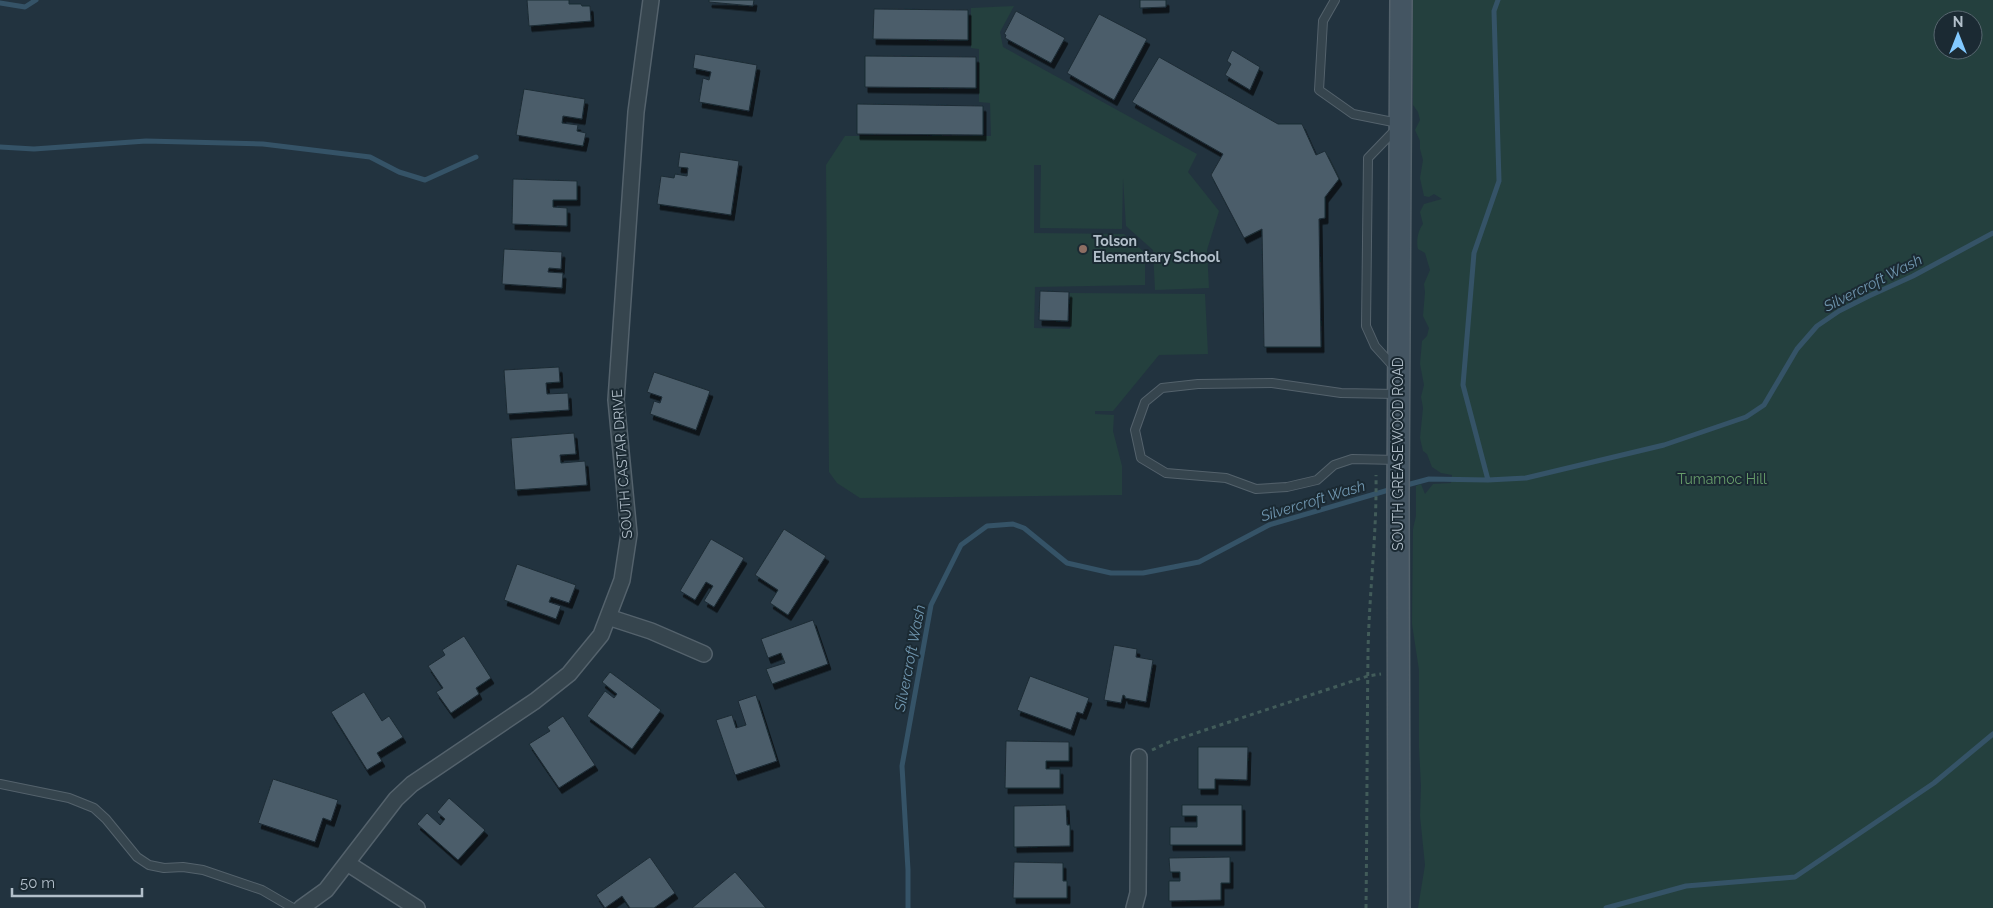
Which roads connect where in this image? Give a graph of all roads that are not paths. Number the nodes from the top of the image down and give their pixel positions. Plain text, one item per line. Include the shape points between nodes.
1 (651, 0) edge
2 (1335, 0) edge
3 (1401, 0) edge
4 (1401, 124) junction
5 (1398, 371) junction
6 (1398, 394) junction
7 (1398, 460) junction
8 (608, 617) junction
9 (704, 654) dead end
10 (1139, 757) road end
11 (0, 784) edge
12 (347, 863) junction
13 (293, 908) edge
14 (301, 908) edge
15 (417, 908) edge
16 (1134, 908) edge
17 (1398, 908) edge

1 - 8 street, SOUTH CASTAR DRIVE via 636,112 616,400 629,534 622,580
2 - 4 lane via 1323,21 1319,90 1353,114
3 - 4 main road, SOUTH GREASEWOOD ROAD
4 - 5 main road, SOUTH GREASEWOOD ROAD
4 - 5 lane via 1368,158 1366,316 1366,326 1376,346
5 - 6 main road, SOUTH GREASEWOOD ROAD
6 - 7 main road, SOUTH GREASEWOOD ROAD
6 - 7 lane via 1341,393 1272,383 1162,388 1145,402 1135,430 1141,458 1166,473 1226,478 1256,489 1317,480 1334,465 1352,459
7 - 17 main road, SOUTH GREASEWOOD ROAD
8 - 9 street via 651,630
8 - 12 street, SOUTH CASTAR DRIVE via 601,634 569,674 535,701 412,784 396,799
10 - 16 street via 1138,893
11 - 13 lane via 69,798 94,808 149,865 202,870 262,890
12 - 14 street, SOUTH CASTAR DRIVE via 326,890
12 - 15 street

